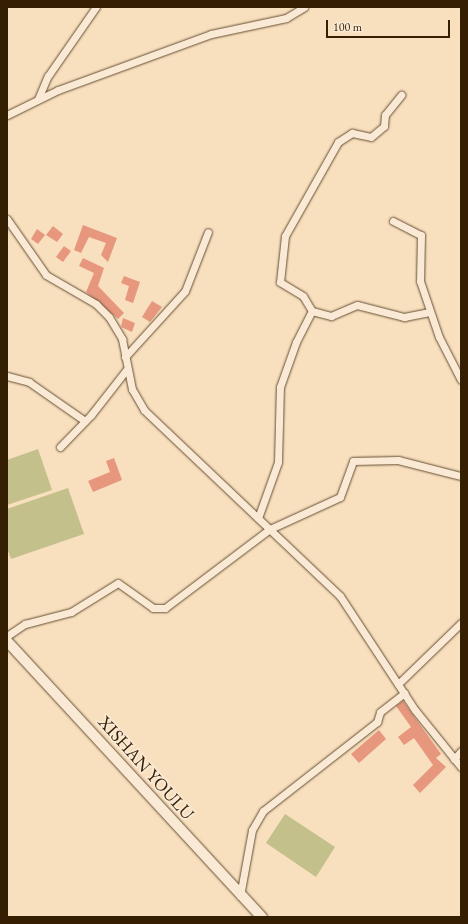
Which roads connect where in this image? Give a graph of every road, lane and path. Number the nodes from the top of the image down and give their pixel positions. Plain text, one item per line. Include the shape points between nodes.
1 (96, 7) edge
2 (304, 7) edge
3 (401, 95) dead end
4 (38, 99) junction
5 (7, 115) edge
6 (7, 219) edge
7 (393, 221) dead end
8 (208, 232) dead end
9 (312, 311) junction
10 (430, 312) junction
11 (125, 357) junction
12 (127, 369) junction
13 (7, 376) edge
14 (461, 380) edge
15 (85, 420) junction
16 (60, 447) dead end
17 (461, 476) edge
18 (258, 518) junction
19 (270, 529) junction
20 (461, 623) edge
21 (7, 636) edge
22 (7, 641) edge
23 (398, 684) junction
24 (404, 693) junction
25 (461, 751) edge
26 (454, 759) junction
27 (461, 767) edge
28 (240, 896) junction
29 (262, 917) edge

1 - 4 street via 48,76
2 - 4 street via 281,20 211,34
3 - 9 street via 386,115 384,126 371,137 352,133 338,142 288,230 280,282 303,296
4 - 5 street
6 - 11 street via 46,275 96,304 109,317 122,340
7 - 10 street via 421,235 420,280
8 - 11 street via 185,291
9 - 10 street via 331,316 357,305 404,317
9 - 18 street via 296,342 280,386 278,462
10 - 14 street
11 - 12 street
12 - 15 street
12 - 18 street via 132,389 148,416
13 - 15 street via 29,382
15 - 16 street
17 - 19 street via 398,460 353,461 340,497
18 - 19 street
19 - 21 street via 165,608 153,608 118,583 71,612 25,624
19 - 23 street via 344,602
20 - 23 street
22 - 28 street, XISHAN YOULU
23 - 24 street
24 - 26 street
24 - 28 street via 380,712 377,722 263,810 252,830
25 - 26 street
26 - 27 street
28 - 29 street, XISHAN YOULU

